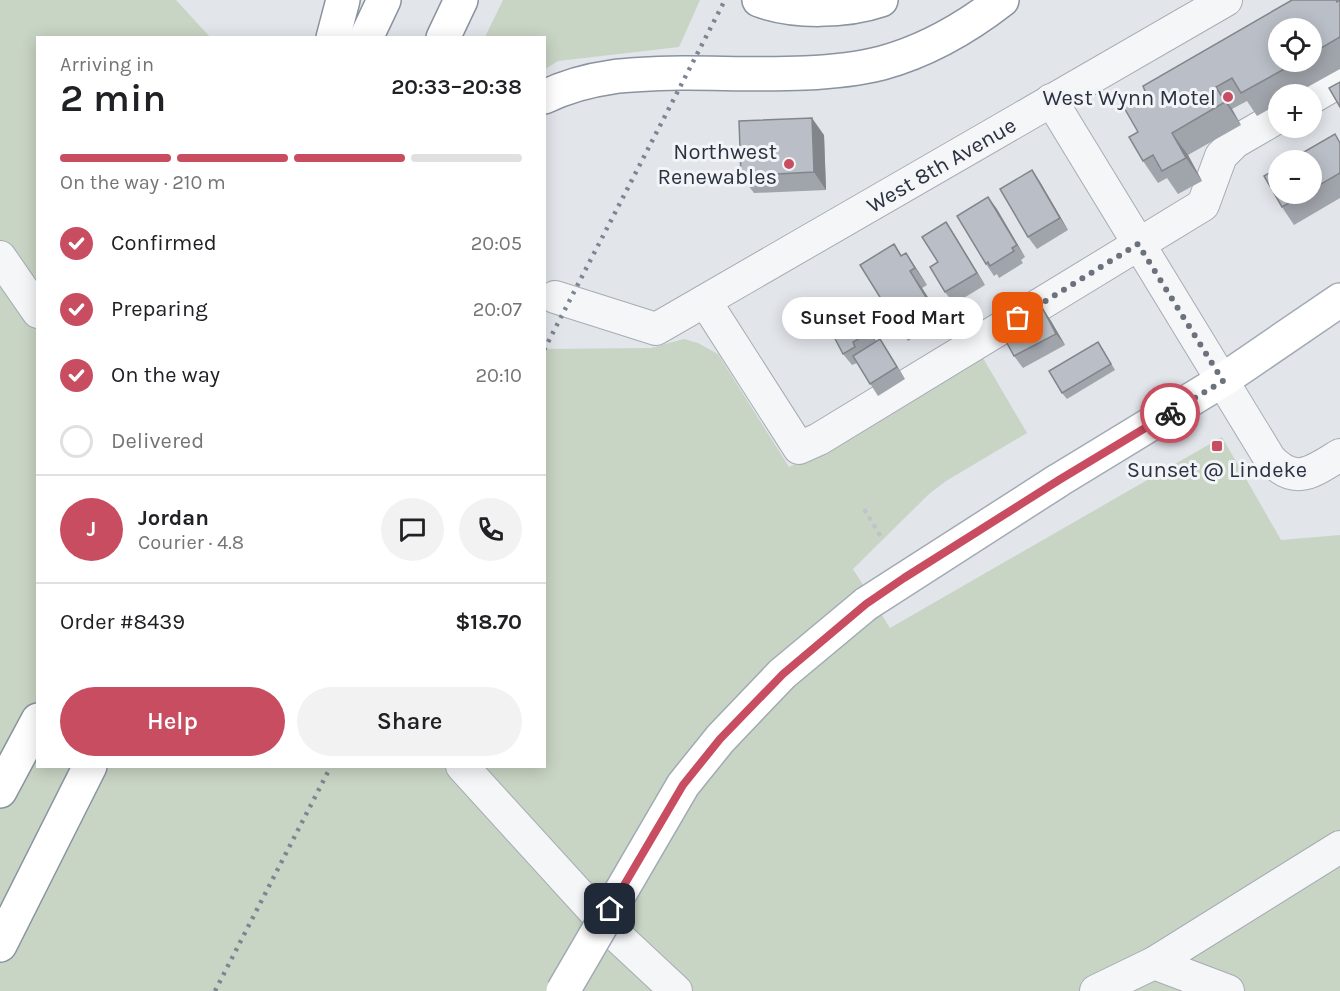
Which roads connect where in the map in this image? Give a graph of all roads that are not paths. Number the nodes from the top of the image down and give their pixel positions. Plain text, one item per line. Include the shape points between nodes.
1 (342, 0) edge
2 (384, 0) edge
3 (461, 0) edge
4 (759, 0) edge
5 (881, 0) edge
6 (1002, 0) edge
7 (1226, 0) edge
8 (333, 36) edge
9 (367, 36) edge
10 (444, 36) edge
11 (1340, 81) edge
12 (1322, 92) edge
13 (546, 96) edge
14 (1051, 100) junction
15 (1268, 123) edge
16 (1138, 244) junction
17 (0, 257) edge
18 (555, 297) dead end
19 (1340, 300) edge
20 (705, 301) junction
21 (36, 309) edge
22 (1223, 381) junction
23 (1340, 455) edge
24 (36, 724) edge
25 (89, 768) edge
26 (464, 768) edge
27 (0, 791) edge
28 (1340, 847) edge
29 (0, 945) edge
30 (1154, 963) junction
31 (563, 991) edge
32 (676, 991) edge
33 (1096, 991) edge
34 (1228, 991) edge

1 - 8 main road
2 - 9 main road
3 - 10 main road
4 - 5 main road via 835,10
6 - 13 main road via 958,31 882,63 833,71 623,74 583,82
7 - 14 street, West 8th Avenue
11 - 12 street
14 - 16 street
14 - 20 street, West 8th Avenue
15 - 16 street via 1235,142 1221,156 1203,205
16 - 20 street via 819,440 799,448
16 - 22 street
17 - 21 street
18 - 20 street, West 8th Avenue via 656,329
19 - 22 main road
22 - 23 street via 1270,459 1282,471 1296,475
22 - 31 main road, bridge via 866,604 783,674 720,739 683,785
24 - 27 main road
25 - 29 main road
26 - 32 street via 615,934
28 - 30 street
30 - 33 street
30 - 34 street

